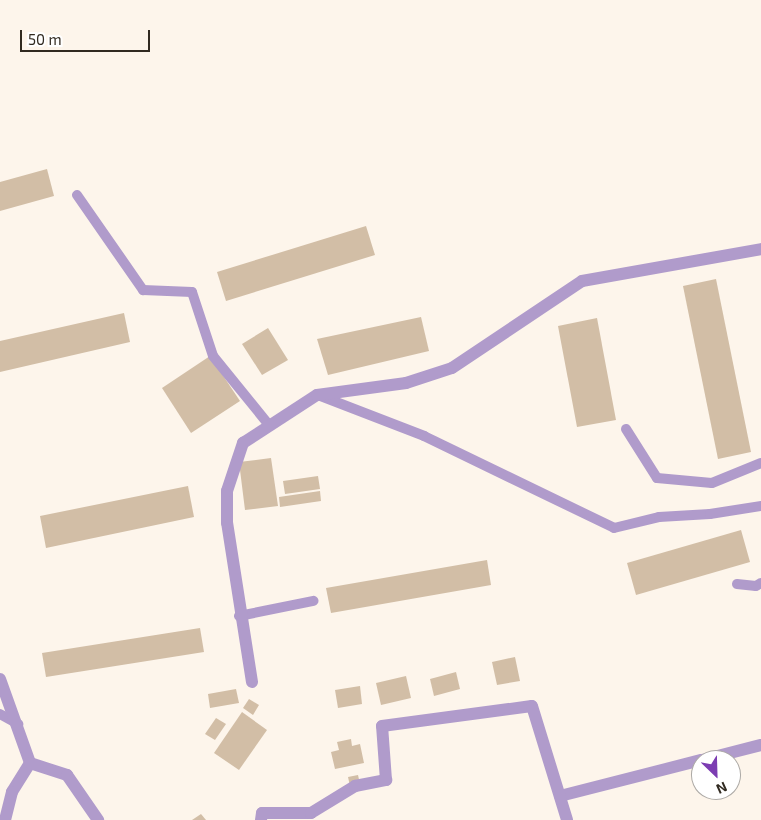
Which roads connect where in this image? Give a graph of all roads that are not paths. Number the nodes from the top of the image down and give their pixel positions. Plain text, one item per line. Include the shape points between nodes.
1 (77, 195) dead end
2 (761, 249) edge
3 (317, 395) junction
4 (269, 425) junction
5 (626, 429) dead end
6 (761, 463) edge
7 (761, 506) edge
8 (761, 583) edge
9 (737, 584) dead end
10 (313, 601) dead end
11 (240, 616) junction
12 (0, 679) edge
13 (252, 682) dead end
14 (0, 714) edge
15 (18, 724) junction
16 (761, 745) edge
17 (741, 750) edge
18 (30, 763) junction
19 (691, 763) edge
20 (560, 796) junction
21 (4, 818) edge
22 (98, 820) edge
23 (260, 820) edge
24 (567, 820) edge

1 - 4 lane via 143,290 192,292 213,356
2 - 3 street via 582,281 452,368 406,383
3 - 4 street
3 - 7 lane via 424,436 614,528 659,517
4 - 11 street via 243,443 227,491 227,523
5 - 6 lane via 657,478 712,483
8 - 9 lane via 756,586
10 - 11 lane
11 - 13 street
12 - 15 street
14 - 15 lane
15 - 18 street
16 - 17 street
18 - 21 street via 12,792
18 - 22 street via 67,775
19 - 20 street
20 - 23 street via 532,706 382,726 386,780 355,786 311,813 262,813
20 - 24 street

